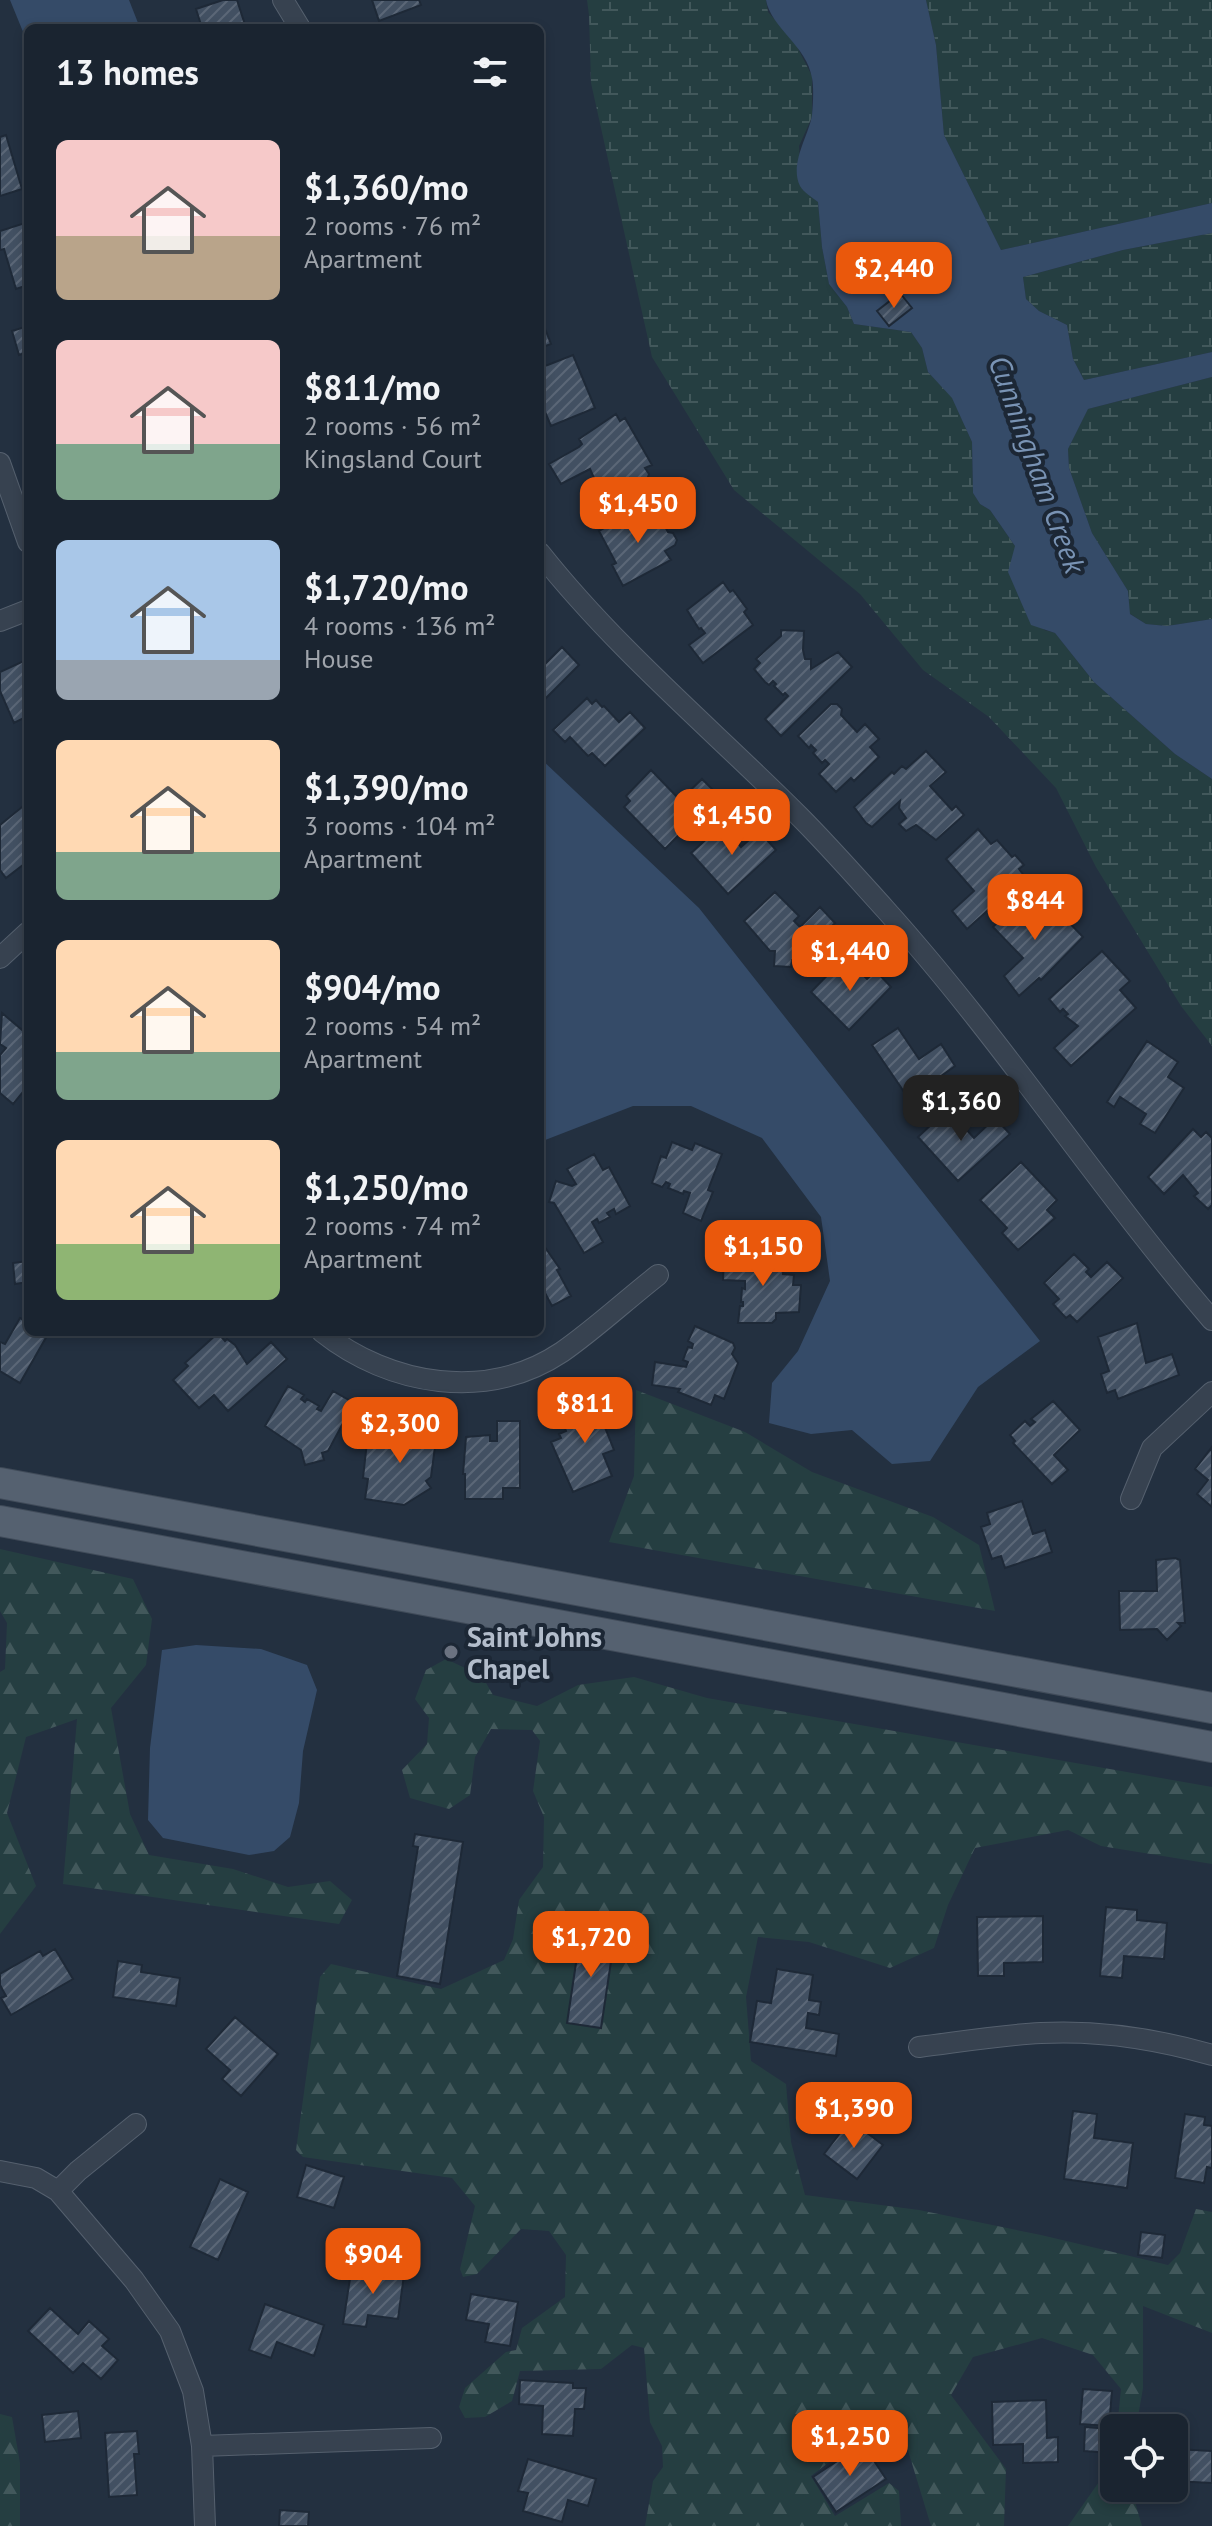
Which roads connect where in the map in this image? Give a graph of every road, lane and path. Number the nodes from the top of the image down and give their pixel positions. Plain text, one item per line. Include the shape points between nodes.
1 (283, 0) edge
2 (298, 24) edge
3 (0, 463) edge
4 (24, 531) edge
5 (544, 558) edge
6 (24, 612) edge
7 (0, 621) edge
8 (24, 936) edge
9 (0, 958) edge
10 (658, 1275) dead end
11 (1212, 1320) edge
12 (327, 1336) edge
13 (1212, 1392) edge
14 (0, 1483) edge
15 (1131, 1499) dead end
16 (0, 1521) edge
17 (542, 1583) junction
18 (532, 1619) junction
19 (1212, 1708) edge
20 (1212, 1747) edge
21 (919, 2047) dead end
22 (1212, 2055) edge
23 (136, 2124) dead end
24 (0, 2171) edge
25 (58, 2191) junction
26 (431, 2438) dead end
27 (202, 2446) junction
28 (205, 2526) edge

1 - 2 street
3 - 4 street
5 - 11 street via 584,607 800,817 887,911
6 - 7 street
8 - 9 street
10 - 12 street via 561,1352 497,1379 466,1383 404,1376 352,1354
13 - 15 street via 1152,1448
14 - 17 main road
16 - 18 main road
17 - 18 main road
17 - 19 main road
18 - 20 main road
21 - 22 street via 1042,2033 1092,2033
23 - 25 street
24 - 25 street via 36,2178
25 - 27 street via 170,2331 193,2391
26 - 27 street
27 - 28 street

